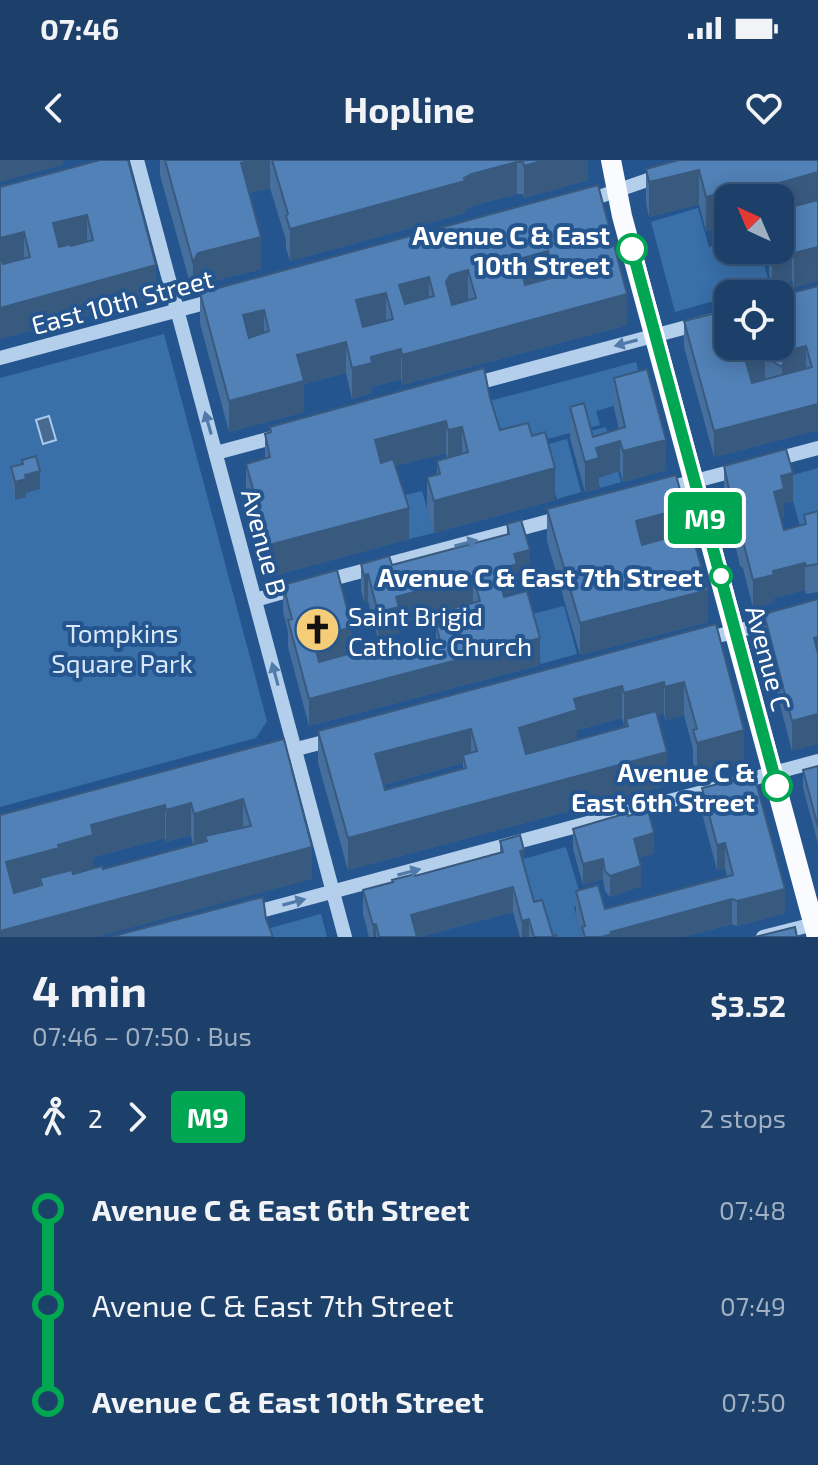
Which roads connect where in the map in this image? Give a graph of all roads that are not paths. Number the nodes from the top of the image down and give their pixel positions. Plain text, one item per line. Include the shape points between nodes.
1 (611, 160) edge
2 (141, 161) edge
3 (123, 166) edge
4 (678, 171) edge
5 (617, 190) junction
6 (572, 205) edge
7 (229, 297) edge
8 (177, 311) junction
9 (714, 320) edge
10 (656, 335) junction
11 (0, 358) edge
12 (455, 389) edge
13 (291, 433) edge
14 (818, 448) edge
15 (216, 453) junction
16 (695, 481) junction
17 (646, 494) edge
18 (574, 514) edge
19 (255, 600) junction
20 (792, 616) edge
21 (735, 632) junction
22 (687, 645) edge
23 (357, 733) edge
24 (296, 749) junction
25 (250, 761) edge
26 (818, 761) edge
27 (773, 773) junction
28 (333, 892) junction
29 (226, 921) edge
30 (816, 928) edge
31 (345, 937) edge
32 (763, 937) edge

1 - 5 main road, Avenue C
2 - 3 street
2 - 8 street, Avenue B
4 - 5 street
5 - 6 street
5 - 10 main road, Avenue C
7 - 8 street, East 10th Street
8 - 11 street, East 10th Street
15 -> 8 street, Avenue B
9 - 10 street
10 -> 12 street
10 - 16 main road, Avenue C
13 - 15 street
14 - 16 street
15 - 19 street, Avenue B
16 - 17 street
16 - 21 main road, Avenue C
19 -> 18 street
24 -> 19 street, Avenue B
20 - 21 street
21 - 22 street
21 - 27 main road, Avenue C
23 - 24 street
24 - 25 street
24 - 28 street, Avenue B
26 - 27 street
28 -> 27 street
27 - 30 main road, Avenue C
29 -> 28 street
28 - 31 street, Avenue B
30 - 32 street

